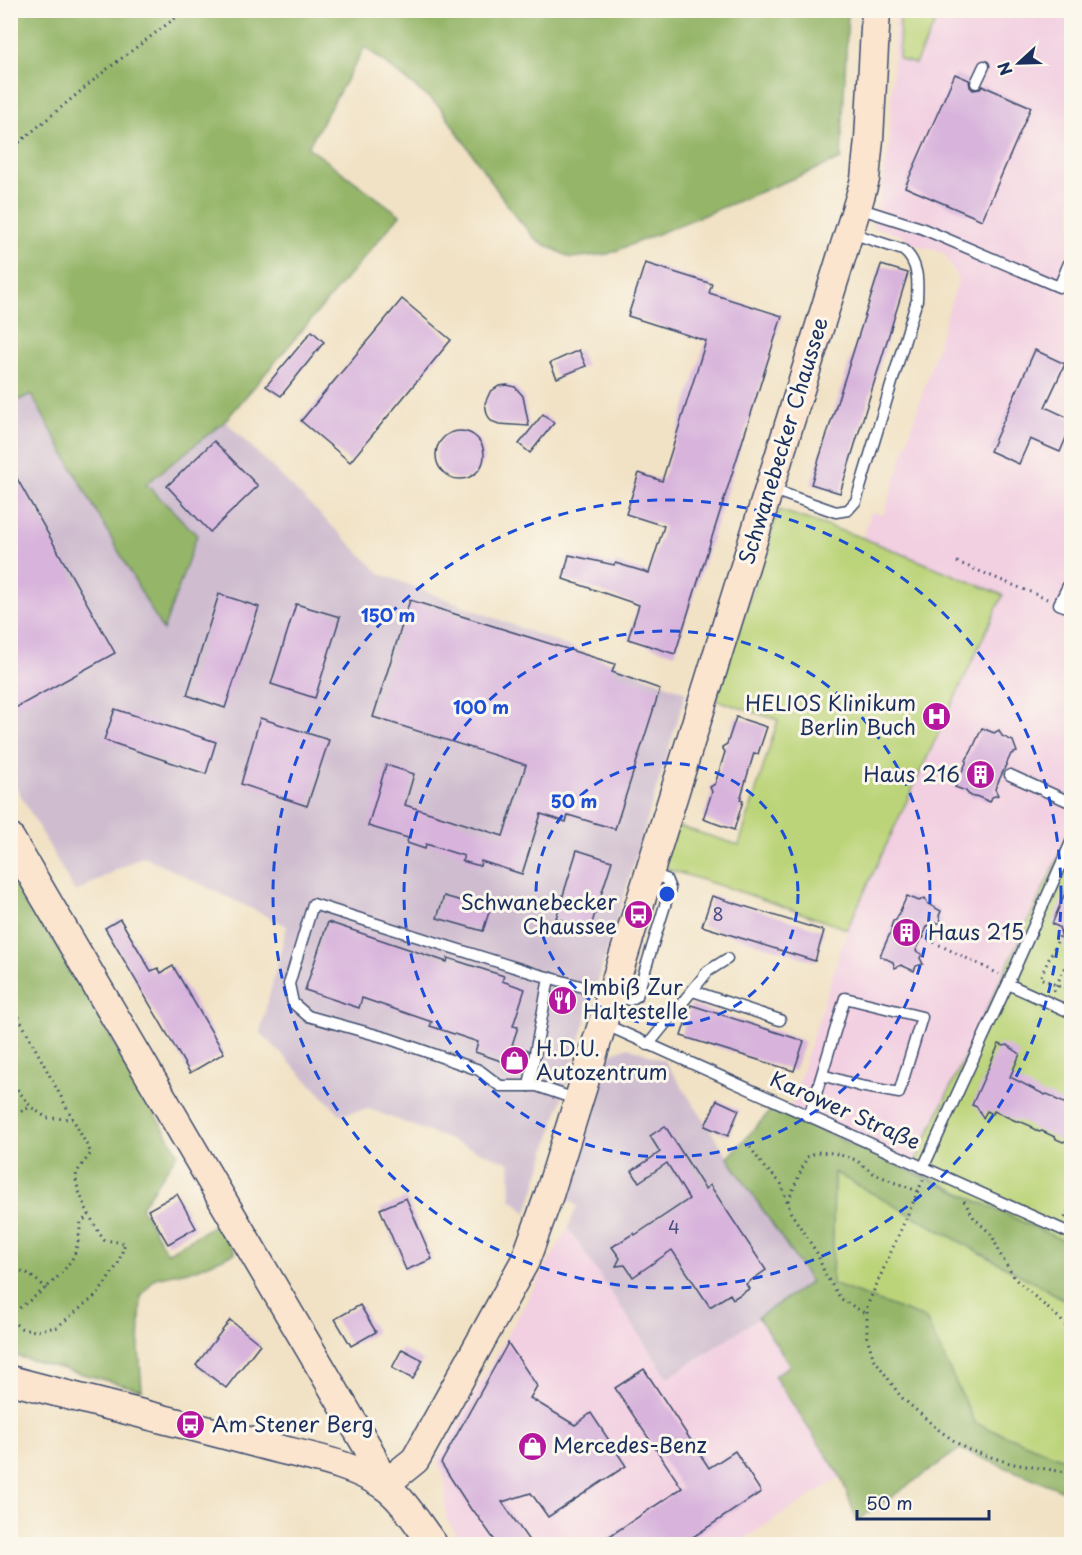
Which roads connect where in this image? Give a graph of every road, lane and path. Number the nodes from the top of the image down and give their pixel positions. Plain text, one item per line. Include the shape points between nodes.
1 (186, 10) edge
2 (876, 10) edge
3 (984, 66) dead end
4 (976, 83) dead end
5 (10, 150) edge
6 (853, 220) junction
7 (1071, 256) edge
8 (770, 489) junction
9 (957, 562) dead end
10 (1071, 578) edge
11 (1059, 604) junction
12 (1071, 609) edge
13 (1010, 775) dead end
14 (1071, 803) edge
15 (10, 838) edge
16 (1071, 840) edge
17 (1062, 931) dead end
18 (923, 937) dead end
19 (728, 959) dead end
20 (1071, 964) edge
21 (549, 978) junction
22 (1009, 981) junction
23 (1057, 985) junction
24 (693, 991) junction
25 (1071, 992) edge
26 (611, 996) junction
27 (10, 1001) edge
28 (1049, 1003) junction
29 (1071, 1013) edge
30 (20, 1019) junction
31 (780, 1020) dead end
32 (10, 1023) edge
33 (603, 1023) junction
34 (648, 1045) junction
35 (822, 1075) junction
36 (10, 1080) edge
37 (529, 1086) junction
38 (578, 1100) junction
39 (31, 1107) junction
40 (10, 1116) edge
41 (809, 1117) junction
42 (72, 1119) junction
43 (750, 1147) dead end
44 (1071, 1158) edge
45 (925, 1169) junction
46 (1071, 1173) edge
47 (965, 1187) junction
48 (918, 1191) junction
49 (788, 1203) junction
50 (90, 1214) junction
51 (1071, 1234) edge
52 (10, 1267) edge
53 (47, 1288) junction
54 (10, 1315) edge
55 (867, 1315) junction
56 (10, 1320) edge
57 (1071, 1333) edge
58 (10, 1380) edge
59 (1071, 1473) edge
60 (384, 1485) junction
61 (432, 1545) edge

1 - 5 path
2 - 6 main road, Schwanebecker Chaussee via 865,179
3 - 4 lane
6 - 7 lane via 921,228 1059,286
6 - 8 main road, Schwanebecker Chaussee
6 - 8 lane via 909,254 918,285 856,501 848,510 836,512
8 - 26 main road, Schwanebecker Chaussee
9 - 11 path
10 - 11 lane
11 - 12 lane
13 - 14 lane
15 - 60 main road via 368,1448
16 - 22 lane
17 - 23 path via 1040,978
18 - 22 path
19 - 24 lane via 708,972
20 - 23 path via 1067,962
21 - 26 lane
21 - 37 lane
21 - 37 lane via 314,904 288,984 293,1003 308,1016 479,1070 500,1086
22 - 28 lane
22 - 45 lane
23 - 25 path
23 - 28 path
24 - 31 lane
24 - 34 lane
26 - 33 main road, Schwanebecker Chaussee
27 - 30 path
28 - 29 lane
30 - 32 path
30 - 42 path
33 - 34 lane, Karower Straße
33 - 38 main road, Schwanebecker Chaussee
34 - 41 lane, Karower Straße
35 - 35 lane via 845,998 922,1017 899,1093
35 - 41 lane
36 - 39 path
37 - 38 lane
38 - 60 main road, Schwanebecker Chaussee via 525,1261 415,1460
39 - 40 path
39 - 42 path via 47,1118
41 - 45 lane, Karower Straße
42 - 50 path via 91,1154 76,1178
43 - 49 path via 781,1183
44 - 46 path
45 - 47 lane, Karower Straße
45 - 48 path
47 - 51 lane, Karower Straße
47 - 57 path via 962,1197 974,1218 992,1235 1015,1279
48 - 49 path via 872,1172 856,1160 817,1152 807,1157
48 - 55 path via 867,1306
49 - 55 path via 841,1299
50 - 53 path via 81,1222 71,1261
50 - 56 path via 104,1240 125,1243 118,1264 98,1294 57,1327 36,1331 21,1328
52 - 53 path via 27,1273
53 - 54 path
55 - 59 path via 867,1337 873,1357 901,1397 940,1431 975,1452 1013,1464
58 - 60 main road via 338,1465
60 - 61 main road

